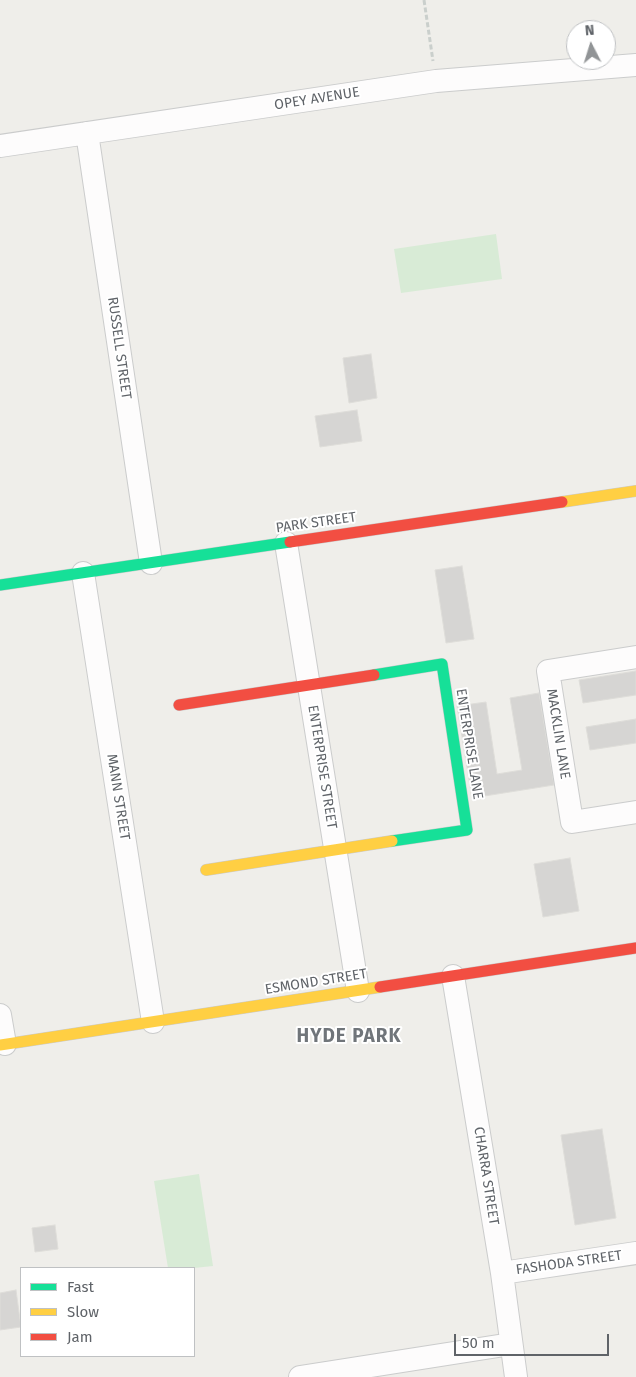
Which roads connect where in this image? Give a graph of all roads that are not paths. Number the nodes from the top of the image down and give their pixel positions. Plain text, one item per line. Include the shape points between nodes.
1 (636, 65) edge
2 (88, 134) junction
3 (0, 146) edge
4 (636, 491) edge
5 (286, 543) junction
6 (151, 563) junction
7 (82, 573) junction
8 (0, 585) edge
9 (636, 657) edge
10 (308, 685) junction
11 (179, 705) dead end
12 (636, 812) edge
13 (336, 850) junction
14 (206, 870) dead end
15 (636, 948) edge
16 (453, 976) junction
17 (358, 991) junction
18 (0, 1015) edge
19 (153, 1022) junction
20 (2, 1044) edge
21 (636, 1253) edge
22 (502, 1273) junction
23 (511, 1344) junction
24 (300, 1377) edge
25 (516, 1377) edge

1 - 2 street, OPEY AVENUE via 436,81
2 - 3 street, OPEY AVENUE
2 - 6 street, RUSSELL STREET
4 - 5 street, PARK STREET
5 - 6 street, PARK STREET
5 - 10 street, ENTERPRISE STREET
6 - 7 street, PARK STREET
7 - 8 street, PARK STREET
7 - 19 street, MANN STREET
9 - 12 street, MACKLIN LANE via 548,671 572,822
10 - 11 street, ENTERPRISE LANE
10 - 13 street, ENTERPRISE STREET
10 - 13 street, ENTERPRISE LANE via 442,664 468,830
13 - 14 street, ENTERPRISE LANE
13 - 17 street, ENTERPRISE STREET
15 - 16 street, ESMOND STREET
16 - 17 street, ESMOND STREET
16 - 22 street, CHARRA STREET
17 - 19 street, ESMOND STREET
18 - 20 street
19 - 20 street, ESMOND STREET
21 - 22 street, FASHODA STREET
22 - 23 street, CHARRA STREET
23 - 24 street
23 - 25 street, CHARRA STREET

